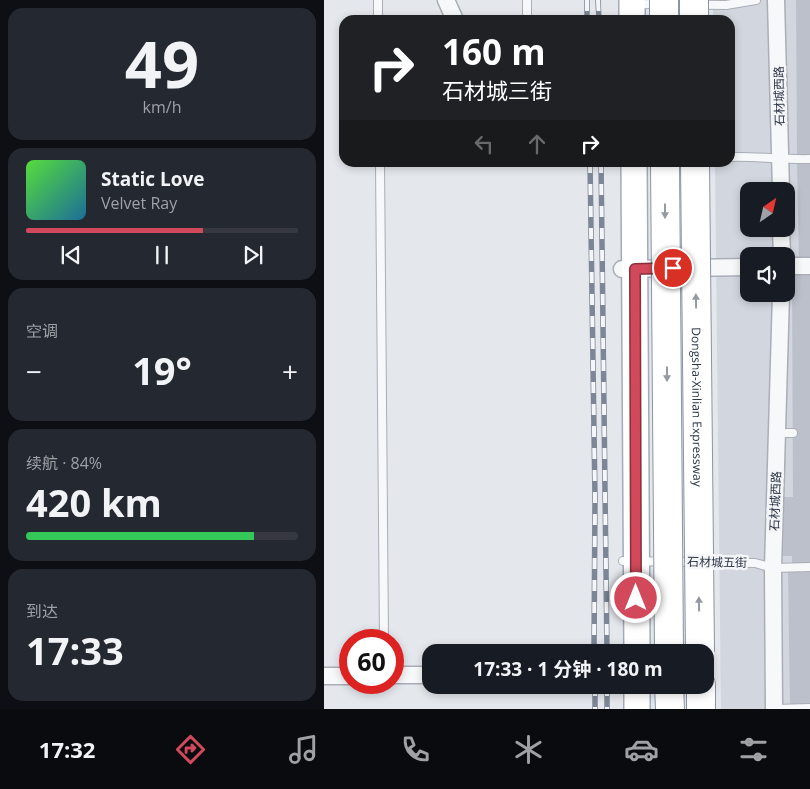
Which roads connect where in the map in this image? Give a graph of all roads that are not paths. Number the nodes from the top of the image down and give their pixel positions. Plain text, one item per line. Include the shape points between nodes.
1 (378, 0) edge
2 (446, 0) edge
3 (527, 0) edge
4 (664, 0) edge
5 (694, 0) edge
6 (756, 0) edge
7 (776, 0) edge
8 (627, 8) edge
9 (378, 15) edge
10 (453, 15) edge
11 (527, 15) edge
12 (664, 15) edge
13 (694, 15) edge
14 (735, 157) edge
15 (810, 159) edge
16 (780, 160) junction
17 (380, 167) edge
18 (621, 167) edge
19 (634, 167) edge
20 (665, 167) edge
21 (695, 167) edge
22 (781, 182) edge
23 (795, 266) edge
24 (810, 266) edge
25 (740, 267) edge
26 (628, 269) junction
27 (781, 302) edge
28 (630, 561) junction
29 (810, 567) edge
30 (773, 568) junction
31 (384, 629) edge
32 (625, 644) edge
33 (635, 644) edge
34 (669, 644) edge
35 (700, 644) edge
36 (404, 675) edge
37 (422, 675) edge
38 (324, 676) edge
39 (339, 676) edge
40 (624, 694) edge
41 (637, 694) edge
42 (669, 694) edge
43 (701, 694) edge
44 (810, 708) edge
45 (624, 709) edge
46 (637, 709) edge
47 (670, 709) edge
48 (701, 709) edge
49 (774, 709) edge

1 - 9 lane
2 - 10 street
3 - 11 lane
4 - 12 highway, bridge
5 - 13 highway, bridge
6 - 8 lane via 726,5
7 - 16 street, 石材城西路
14 - 16 lane via 759,156
15 - 16 lane
16 - 22 street, 石材城西路
17 - 31 lane
18 - 26 main road
19 - 26 main road
20 -> 34 highway, bridge
35 -> 21 highway, Dongsha-Xinlian Expressway, bridge
23 - 24 street
25 - 26 street
26 - 28 main road
27 - 30 street, 石材城西路 via 785,433
28 - 30 lane, 石材城五街 via 755,563
28 - 32 main road
28 - 33 main road
29 - 30 lane, 石材城五街
30 - 49 street, 石材城西路
36 - 37 street
38 - 39 street
40 - 45 main road
41 - 46 main road
42 - 47 highway
43 - 48 highway
44 - 49 lane

